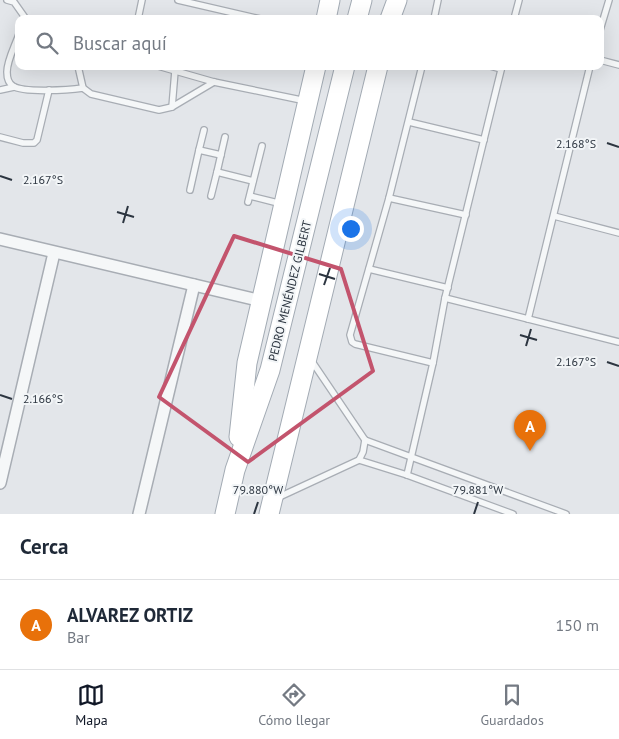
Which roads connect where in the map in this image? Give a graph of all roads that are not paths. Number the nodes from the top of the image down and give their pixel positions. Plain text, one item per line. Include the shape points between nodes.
1 (7, 0) edge
2 (142, 0) edge
3 (178, 0) edge
4 (362, 0) edge
5 (391, 0) edge
6 (397, 0) edge
7 (438, 0) edge
8 (519, 0) edge
9 (609, 0) edge
10 (23, 15) edge
11 (139, 15) edge
12 (243, 15) edge
13 (358, 15) edge
14 (390, 15) edge
15 (391, 15) edge
16 (435, 15) edge
17 (515, 15) edge
18 (604, 17) edge
19 (15, 46) edge
20 (604, 61) edge
21 (619, 65) edge
22 (79, 70) edge
23 (172, 70) edge
24 (315, 70) edge
25 (344, 70) edge
26 (377, 70) edge
27 (421, 70) edge
28 (502, 70) edge
29 (589, 70) edge
30 (175, 71) junction
31 (214, 82) junction
32 (14, 87) junction
33 (83, 88) junction
34 (0, 90) edge
35 (49, 90) junction
36 (308, 102) junction
37 (172, 106) junction
38 (409, 122) junction
39 (204, 130) dead end
40 (0, 137) edge
41 (225, 137) dead end
42 (484, 140) junction
43 (262, 146) dead end
44 (199, 150) junction
45 (221, 155) junction
46 (217, 172) junction
47 (253, 181) junction
48 (190, 190) dead end
49 (212, 196) dead end
50 (389, 198) junction
51 (284, 204) junction
52 (466, 215) junction
53 (554, 216) junction
54 (619, 233) edge
55 (0, 239) edge
56 (54, 253) junction
57 (369, 270) junction
58 (194, 285) junction
59 (448, 288) junction
60 (445, 298) junction
61 (262, 301) junction
62 (528, 319) junction
63 (619, 342) edge
64 (308, 356) junction
65 (433, 363) junction
66 (365, 440) junction
67 (412, 458) junction
68 (359, 460) junction
69 (236, 470) junction
70 (407, 475) junction
71 (0, 483) edge
72 (271, 507) edge
73 (139, 514) edge
74 (225, 514) edge
75 (513, 514) edge
76 (566, 514) edge

1 - 10 lane via 14,2
2 - 11 lane
3 - 12 lane
4 - 13 main road
5 - 14 main road
6 - 15 main road
7 - 16 lane
8 - 17 lane
9 - 18 lane
19 - 32 lane via 7,71 8,81
20 - 21 lane
22 - 33 lane
23 - 30 lane
24 - 36 main road
25 - 69 main road, PEDRO MENÉNDEZ GILBERT via 270,370
26 - 64 main road
27 - 38 lane
28 - 42 lane
29 - 53 lane
30 - 31 lane
30 - 37 lane
31 - 36 lane
31 - 37 lane
32 - 34 lane
32 - 35 lane
33 - 35 lane
33 - 37 lane via 91,94 158,110
35 - 40 lane via 34,143
36 - 51 main road
38 - 42 lane
38 - 50 lane
39 - 44 lane
41 - 45 lane
42 - 52 lane
43 - 47 lane
44 - 45 lane
44 - 48 lane
45 - 46 lane
46 - 47 lane
46 - 49 lane
47 - 51 lane via 249,199
50 - 52 lane
50 - 57 lane
51 - 61 main road
52 - 59 lane
53 - 54 lane
53 - 62 lane
55 - 56 street
56 - 58 street
56 - 71 street
57 - 59 lane
57 - 65 lane via 350,335 352,342
58 - 61 street
58 - 73 street
59 - 60 lane
60 - 62 lane
60 - 65 lane
61 - 69 main road via 247,363
62 - 63 lane
64 - 66 lane
64 - 72 main road
65 - 67 lane
66 - 67 lane
66 - 68 lane
67 - 70 lane
67 - 76 lane
68 - 70 lane
68 - 72 lane
69 - 74 main road, PEDRO MENÉNDEZ GILBERT
70 - 75 lane

